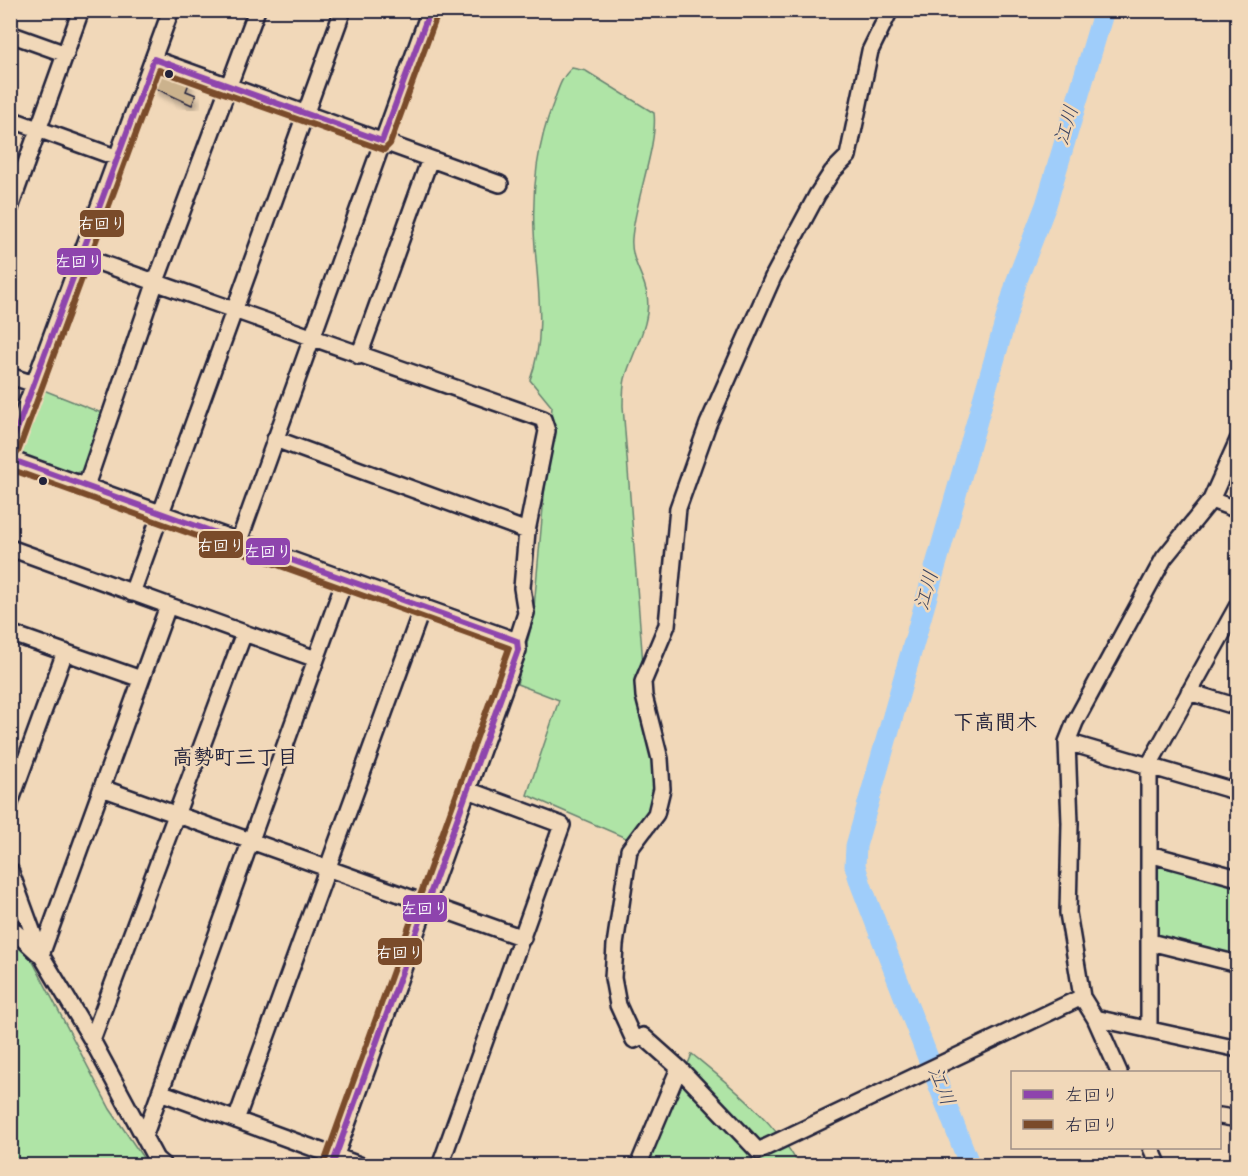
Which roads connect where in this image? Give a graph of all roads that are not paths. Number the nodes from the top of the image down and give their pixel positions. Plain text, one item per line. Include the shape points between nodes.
1 (81, 10) edge
2 (171, 10) edge
3 (257, 10) edge
4 (343, 10) edge
5 (430, 10) edge
6 (890, 10) edge
7 (10, 34) edge
8 (66, 54) junction
9 (154, 59) junction
10 (230, 86) junction
11 (306, 113) junction
12 (10, 119) edge
13 (39, 129) junction
14 (382, 141) junction
15 (118, 158) junction
16 (430, 159) junction
17 (500, 184) dead end
18 (11, 206) edge
19 (81, 256) junction
20 (154, 284) junction
21 (234, 312) junction
22 (311, 339) junction
23 (359, 356) junction
24 (10, 376) edge
25 (34, 384) junction
26 (275, 439) junction
27 (1238, 440) edge
28 (10, 449) edge
29 (10, 459) edge
30 (86, 486) junction
31 (1211, 500) junction
32 (1238, 510) edge
33 (161, 514) junction
34 (527, 531) junction
35 (239, 541) junction
36 (10, 548) edge
37 (345, 579) junction
38 (132, 592) junction
39 (168, 606) junction
40 (423, 606) junction
41 (1237, 609) edge
42 (10, 633) edge
43 (244, 633) junction
44 (517, 641) junction
45 (65, 652) junction
46 (316, 659) junction
47 (141, 679) junction
48 (1189, 692) junction
49 (1238, 707) edge
50 (1067, 742) junction
51 (1149, 765) junction
52 (102, 788) junction
53 (468, 790) junction
54 (1238, 792) edge
55 (10, 803) edge
56 (175, 814) junction
57 (250, 841) junction
58 (1149, 854) junction
59 (327, 868) junction
60 (10, 870) edge
61 (1238, 878) edge
62 (425, 903) junction
63 (10, 927) edge
64 (523, 938) junction
65 (1150, 942) junction
66 (41, 955) junction
67 (1238, 964) edge
68 (1082, 997) junction
69 (1095, 1018) junction
70 (1149, 1030) junction
71 (92, 1040) junction
72 (1238, 1049) edge
73 (679, 1068) junction
74 (1119, 1071) edge
75 (160, 1092) junction
76 (1221, 1116) edge
77 (1238, 1119) edge
78 (236, 1120) junction
79 (144, 1137) junction
80 (1151, 1149) edge
81 (333, 1161) edge
82 (164, 1166) edge
83 (362, 1166) edge
84 (440, 1166) edge
85 (638, 1166) edge
86 (1159, 1166) edge

1 - 8 street
2 - 9 street
3 - 10 street
4 - 11 street
5 - 14 street
6 - 73 street via 870,51 848,156 817,195 773,277 708,424 678,508 667,625 643,682 660,759 662,789 656,814 628,850 613,978 618,1005 634,1040 643,1036
7 - 8 street
8 - 13 street
9 - 10 street
9 - 15 street
10 - 11 street
10 - 20 street
11 - 14 street
11 - 21 street
12 - 13 street
13 - 15 street
13 - 18 street
14 - 16 street
14 - 22 street
15 - 19 street
16 - 17 street
16 - 23 street
19 - 20 street
19 - 25 street
20 - 21 street
20 - 30 street
21 - 22 street
21 - 33 street
22 - 23 street
22 - 26 street
23 - 34 street via 543,419 547,431
24 - 25 street
25 - 28 street
26 - 34 street
26 - 35 street
27 - 31 street
29 - 30 street
30 - 33 street
31 - 32 street
31 - 50 street via 1164,558
33 - 35 street
33 - 38 street
34 - 44 street via 522,588 526,613
35 - 37 street
36 - 38 street
37 - 40 street
37 - 46 street
38 - 39 street
39 - 43 street
39 - 47 street
40 - 44 street
40 - 59 street
41 - 48 street
42 - 45 street
43 - 46 street
43 - 56 street
44 - 53 street via 518,650
45 - 47 street
45 - 55 street
46 - 57 street
47 - 52 street
48 - 49 street
48 - 51 street
50 - 51 street
50 - 68 street via 1068,913
51 - 54 street
51 - 58 street
52 - 56 street
52 - 66 street
53 - 62 street
53 - 64 street via 562,825
56 - 57 street
56 - 71 street
57 - 59 street
57 - 75 street
58 - 61 street
58 - 65 street
59 - 62 street
59 - 78 street
60 - 66 street
62 - 64 street
62 - 81 street
63 - 66 street
64 - 84 street
65 - 67 street
65 - 70 street
66 - 71 street
68 - 69 street
68 - 73 street via 758,1151
69 - 70 street
69 - 74 street
70 - 72 street
71 - 79 street
73 - 85 street
75 - 78 street
75 - 79 street
76 - 77 street
78 - 81 street
79 - 82 street
80 - 86 street
81 - 83 street

